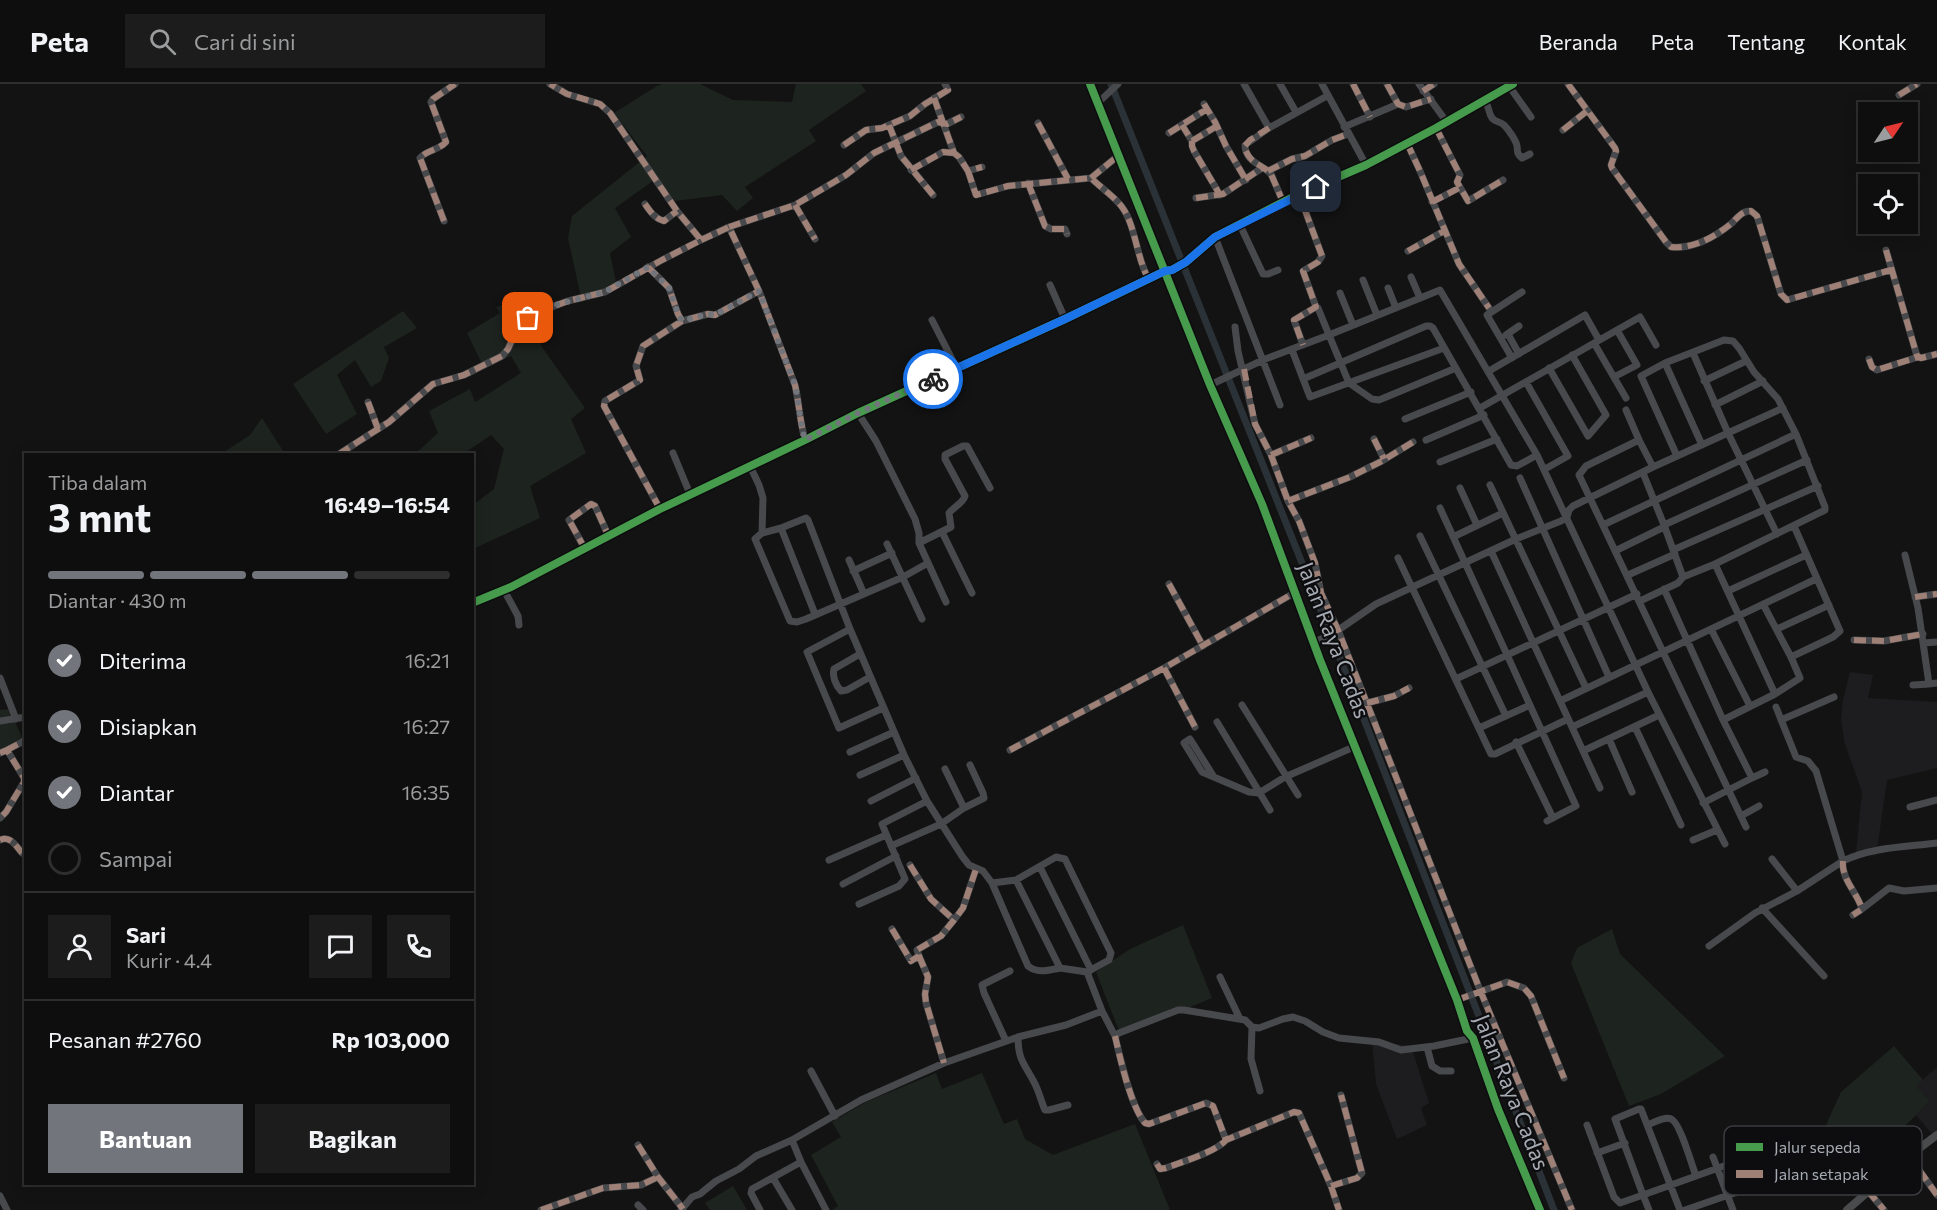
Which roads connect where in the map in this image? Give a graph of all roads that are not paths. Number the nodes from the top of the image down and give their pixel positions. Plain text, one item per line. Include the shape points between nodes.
1 (455, 84) edge
2 (550, 84) edge
3 (945, 84) edge
4 (1090, 84) edge
5 (1244, 84) edge
6 (1280, 84) edge
7 (1322, 84) edge
8 (1353, 84) edge
9 (1387, 84) edge
10 (1434, 84) edge
11 (1568, 84) edge
12 (1917, 84) edge
13 (1511, 85) edge
14 (1116, 86) edge
15 (1421, 87) edge
16 (1899, 94) dead end
17 (1328, 96) junction
18 (934, 98) junction
19 (1431, 99) junction
20 (1099, 100) junction
21 (1485, 100) junction
22 (1398, 104) junction
23 (1587, 111) junction
24 (1296, 112) junction
25 (961, 117) dead end
26 (1370, 117) junction
27 (1530, 117) dead end
28 (1446, 122) junction
29 (944, 123) junction
30 (1038, 123) dead end
31 (889, 125) junction
32 (1182, 125) junction
33 (1217, 126) junction
34 (1269, 128) junction
35 (1436, 128) junction
36 (1563, 130) dead end
37 (1346, 131) junction
38 (1169, 133) dead end
39 (1192, 141) junction
40 (895, 143) junction
41 (1407, 143) junction
42 (844, 145) dead end
43 (954, 153) junction
44 (1530, 154) dead end
45 (1119, 155) junction
46 (1366, 165) junction
47 (982, 167) dead end
48 (1265, 169) junction
49 (911, 170) junction
50 (968, 171) junction
51 (1091, 178) junction
52 (1068, 179) junction
53 (1246, 180) junction
54 (1503, 180) dead end
55 (1028, 183) junction
56 (1459, 188) junction
57 (1299, 194) junction
58 (933, 195) dead end
59 (1220, 195) junction
60 (1196, 198) dead end
61 (1283, 202) junction
62 (1432, 202) junction
63 (645, 204) dead end
64 (795, 205) junction
65 (677, 211) junction
66 (444, 221) dead end
67 (1240, 225) junction
68 (729, 227) junction
69 (1444, 231) junction
70 (1067, 234) dead end
71 (1215, 237) junction
72 (815, 239) dead end
73 (701, 240) junction
74 (1886, 250) dead end
75 (1408, 251) dead end
76 (648, 267) junction
77 (1168, 270) junction
78 (1278, 270) dead end
79 (1891, 270) junction
80 (1411, 277) dead end
81 (1148, 278) junction
82 (1363, 280) dead end
83 (1050, 285) dead end
84 (1388, 288) dead end
85 (759, 291) junction
86 (1522, 292) dead end
87 (1340, 293) dead end
88 (1420, 298) junction
89 (1318, 308) dead end
90 (1396, 308) junction
91 (1489, 308) dead end
92 (1377, 315) junction
93 (1065, 319) junction
94 (932, 320) dead end
95 (682, 321) junction
96 (1353, 325) junction
97 (1519, 326) dead end
98 (1235, 327) dead end
99 (1617, 330) junction
100 (1329, 335) junction
101 (1504, 336) junction
102 (1597, 341) junction
103 (1303, 345) junction
104 (1656, 345) dead end
105 (1444, 348) junction
106 (1292, 350) junction
107 (1693, 353) junction
108 (1519, 354) junction
109 (1937, 354) edge
110 (1572, 356) junction
111 (1918, 357) junction
112 (1512, 358) junction
113 (1869, 359) dead end
114 (1263, 360) junction
115 (1746, 360) junction
116 (1340, 362) junction
117 (1665, 363) junction
118 (1456, 368) junction
119 (1549, 368) junction
120 (957, 369) junction
121 (1241, 371) junction
122 (1489, 371) junction
123 (1614, 377) junction
124 (1302, 379) junction
125 (1526, 381) junction
126 (1704, 381) junction
127 (1763, 381) junction
128 (1213, 383) junction
129 (1349, 383) junction
130 (1471, 392) junction
131 (1502, 395) junction
132 (1626, 398) dead end
133 (368, 402) dead end
134 (1280, 405) dead end
135 (1715, 405) junction
136 (1480, 408) junction
137 (1783, 408) junction
138 (1626, 410) dead end
139 (858, 413) junction
140 (1484, 415) junction
141 (1405, 419) dead end
142 (378, 429) junction
143 (1728, 433) junction
144 (1796, 434) junction
145 (1311, 438) dead end
146 (1497, 439) junction
147 (805, 440) junction
148 (1374, 440) dead end
149 (1426, 440) dead end
150 (1639, 440) junction
151 (1413, 442) dead end
152 (1702, 445) junction
153 (341, 453) edge
154 (673, 453) dead end
155 (1271, 454) junction
156 (1537, 455) junction
157 (1677, 456) junction
158 (1384, 459) junction
159 (1740, 459) junction
160 (1807, 460) junction
161 (1440, 462) dead end
162 (750, 466) junction
163 (1653, 467) junction
164 (1545, 469) junction
165 (1642, 473) junction
166 (1520, 478) dead end
167 (1752, 484) junction
168 (1490, 485) dead end
169 (1818, 486) junction
170 (990, 488) dead end
171 (1460, 488) dead end
172 (690, 494) junction
173 (1590, 499) junction
174 (1654, 500) junction
175 (1288, 501) junction
176 (1440, 508) dead end
177 (1765, 508) junction
178 (660, 509) junction
179 (1503, 513) junction
180 (1567, 517) junction
181 (1477, 525) junction
182 (1603, 525) junction
183 (1664, 526) junction
184 (1794, 526) junction
185 (781, 528) junction
186 (1541, 528) junction
187 (942, 532) junction
188 (762, 533) junction
189 (1777, 534) junction
190 (1420, 536) dead end
191 (609, 537) junction
192 (1453, 537) junction
193 (1516, 539) junction
194 (919, 543) junction
195 (887, 544) dead end
196 (585, 549) junction
197 (1491, 551) junction
198 (1616, 551) junction
199 (1674, 552) junction
200 (892, 553) junction
201 (1806, 555) junction
202 (1905, 555) dead end
203 (1398, 558) dead end
204 (849, 560) dead end
205 (928, 563) junction
206 (1465, 563) junction
207 (1715, 564) junction
208 (853, 571) junction
209 (1439, 575) junction
210 (1628, 575) junction
211 (903, 577) junction
212 (1683, 577) junction
213 (1816, 579) junction
214 (1169, 584) dead end
215 (1412, 587) junction
216 (1664, 589) junction
217 (504, 590) junction
218 (1728, 591) junction
219 (972, 593) dead end
220 (1294, 593) junction
221 (864, 594) junction
222 (1937, 594) edge
223 (1639, 597) junction
224 (1915, 597) junction
225 (474, 602) edge
226 (946, 602) dead end
227 (840, 604) junction
228 (1763, 604) junction
229 (1828, 605) junction
230 (1610, 608) junction
231 (816, 614) junction
232 (1738, 616) junction
233 (1583, 618) junction
234 (922, 619) dead end
235 (519, 625) dead end
236 (850, 628) junction
237 (1711, 628) junction
238 (1777, 629) junction
239 (1558, 631) junction
240 (1336, 632) junction
241 (1923, 634) junction
242 (1687, 640) junction
243 (1854, 640) dead end
244 (1319, 641) junction
245 (1534, 642) junction
246 (1937, 642) edge
247 (1924, 643) junction
248 (1203, 646) junction
249 (1662, 652) junction
250 (860, 654) junction
251 (1507, 655) junction
252 (1791, 657) junction
253 (1635, 664) junction
254 (1482, 666) junction
255 (1164, 668) junction
256 (870, 677) junction
257 (1609, 677) junction
258 (0, 678) edge
259 (1456, 679) junction
260 (1933, 683) edge
261 (1913, 685) dead end
262 (1409, 688) dead end
263 (1586, 688) junction
264 (1648, 692) junction
265 (1775, 694) junction
266 (1834, 697) dead end
267 (1560, 700) junction
268 (1366, 703) junction
269 (1242, 705) dead end
270 (1530, 705) junction
271 (1750, 706) junction
272 (1776, 707) dead end
273 (883, 708) junction
274 (1659, 715) junction
275 (1506, 716) junction
276 (24, 717) edge
277 (16, 719) junction
278 (1568, 719) junction
279 (1723, 720) junction
280 (1781, 720) junction
281 (0, 721) edge
282 (1216, 723) dead end
283 (1195, 726) dead end
284 (1572, 727) junction
285 (1635, 727) junction
286 (1479, 728) junction
287 (1542, 731) junction
288 (894, 732) junction
289 (1609, 739) junction
290 (24, 741) edge
291 (1516, 742) junction
292 (1356, 746) junction
293 (1010, 750) dead end
294 (4, 751) edge
295 (1583, 751) junction
296 (850, 752) dead end
297 (904, 755) junction
298 (970, 765) dead end
299 (945, 769) dead end
300 (1765, 772) dead end
301 (860, 775) dead end
302 (1214, 777) junction
303 (1286, 777) junction
304 (916, 778) junction
305 (1752, 778) junction
306 (1600, 788) dead end
307 (1728, 790) junction
308 (1632, 792) dead end
309 (1259, 793) junction
310 (1298, 795) dead end
311 (1937, 800) edge
312 (871, 801) dead end
313 (927, 801) junction
314 (1703, 803) junction
315 (1760, 806) dead end
316 (1910, 807) dead end
317 (964, 808) junction
318 (1270, 810) dead end
319 (1742, 816) junction
320 (0, 818) edge
321 (941, 824) junction
322 (1681, 825) dead end
323 (1746, 827) dead end
324 (1717, 830) junction
325 (886, 835) junction
326 (1, 836) edge
327 (1693, 840) dead end
328 (1937, 843) edge
329 (1725, 844) dead end
330 (891, 846) junction
331 (22, 853) dead end
332 (896, 856) junction
333 (1772, 859) dead end
334 (829, 860) dead end
335 (1843, 861) junction
336 (910, 865) dead end
337 (1040, 867) junction
338 (975, 868) junction
339 (1016, 880) junction
340 (843, 884) dead end
341 (992, 884) junction
342 (1937, 888) edge
343 (1797, 891) junction
344 (859, 904) dead end
345 (1762, 908) junction
346 (1862, 909) junction
347 (1853, 915) dead end
348 (954, 920) junction
349 (892, 929) dead end
350 (1709, 946) dead end
351 (919, 956) junction
352 (1060, 968) junction
353 (1010, 971) dead end
354 (1089, 971) junction
355 (1824, 976) dead end
356 (1220, 977) dead end
357 (1479, 991) junction
358 (1460, 999) junction
359 (1102, 1011) junction
360 (1240, 1019) junction
361 (1252, 1027) junction
362 (1115, 1036) junction
363 (1018, 1037) junction
364 (1473, 1038) junction
365 (1006, 1041) junction
366 (1427, 1047) junction
367 (944, 1063) junction
368 (811, 1071) dead end
369 (1451, 1071) dead end
370 (1564, 1078) dead end
371 (1260, 1091) dead end
372 (1341, 1095) dead end
373 (1068, 1105) dead end
374 (835, 1116) junction
375 (1587, 1125) dead end
376 (1647, 1125) junction
377 (1937, 1135) edge
378 (792, 1140) junction
379 (1226, 1140) junction
380 (1625, 1143) junction
381 (638, 1145) dead end
382 (1922, 1146) edge
383 (1597, 1154) junction
384 (1713, 1157) dead end
385 (801, 1162) junction
386 (1157, 1164) dead end
387 (1724, 1167) edge
388 (1718, 1169) junction
389 (1922, 1174) edge
390 (1696, 1176) junction
391 (658, 1177) junction
392 (773, 1178) junction
393 (1670, 1185) junction
394 (1724, 1185) edge
395 (1331, 1186) junction
396 (1643, 1195) junction
397 (1864, 1195) edge
398 (1871, 1195) edge
399 (1937, 1195) edge
400 (0, 1196) edge
401 (1728, 1196) joint
402 (1706, 1207) edge
403 (7, 1210) edge
404 (541, 1210) edge
405 (682, 1210) edge
406 (760, 1210) edge
407 (792, 1210) edge
408 (826, 1210) edge
409 (1339, 1210) edge
410 (1540, 1210) edge
411 (1572, 1210) edge
412 (1649, 1210) edge
413 (1680, 1210) edge
414 (1685, 1210) edge
415 (1733, 1210) edge
416 (1847, 1210) edge
417 (1884, 1210) edge

1 - 66 street via 431,102 446,142 420,158
2 - 65 street via 600,104 610,113
3 - 18 street via 948,90
4 - 20 street, Jalan Raya Cadas
5 - 34 street
6 - 24 street
7 - 17 street
8 - 26 street
9 - 22 street
10 - 15 street
11 - 23 street
12 - 16 street
13 - 21 street
13 - 27 street
14 - 20 street
15 - 19 street
17 - 24 street
17 - 37 street
18 - 29 street
18 - 31 street
19 - 22 street via 1406,107
19 - 28 street
20 - 45 street, Jalan Raya Cadas
21 - 28 street
21 - 44 street via 1492,118 1506,127 1519,156
22 - 26 street
23 - 36 street
23 - 79 street via 1615,148 1612,168 1671,247 1704,241 1742,213 1751,211 1757,216 1781,294 1787,300
24 - 34 street
25 - 29 street
26 - 37 street
28 - 35 street
29 - 40 street via 938,122
29 - 43 street
30 - 52 street
31 - 40 street
31 - 42 street via 866,129
32 - 33 street via 1205,106
32 - 38 street
32 - 39 street
33 - 39 street
33 - 53 street
34 - 48 street via 1244,147 1255,165
35 - 41 street
35 - 56 street via 1460,175 1456,180
37 - 46 street
37 - 48 street via 1305,156
39 - 59 street via 1191,146
40 - 49 street
40 - 64 street
41 - 46 street
41 - 62 street
43 - 49 street via 942,152
43 - 50 street
45 - 51 street
45 - 77 street, Jalan Raya Cadas
46 - 57 street
47 - 50 street
48 - 53 street
48 - 61 street
49 - 58 street
50 - 55 street via 976,195
51 - 52 street
51 - 81 street via 1124,210
52 - 55 street
53 - 59 street
54 - 56 street via 1469,201
55 - 70 street via 1045,226 1065,229
56 - 62 street
57 - 61 street
57 - 103 street via 1323,256 1303,271 1316,307 1294,320
59 - 60 street
61 - 67 street
62 - 69 street
63 - 65 street via 664,221
64 - 68 street
64 - 72 street
65 - 73 street
67 - 71 street
67 - 78 street via 1263,274
68 - 73 street
68 - 85 street
69 - 75 street
69 - 91 street via 1459,264
71 - 77 street via 1188,260
71 - 114 street
73 - 76 street
74 - 79 street
76 - 95 street via 669,288
76 - 142 street via 605,292 533,314 517,329 502,357 433,384
77 - 81 street
77 - 128 street, Jalan Raya Cadas
79 - 111 street
80 - 88 street
81 - 93 street
82 - 92 street
83 - 93 street
84 - 90 street
85 - 95 street via 715,315
85 - 147 street via 795,385
86 - 101 street via 1487,315
87 - 96 street
88 - 90 street
88 - 122 street via 1440,290
89 - 100 street
90 - 92 street
92 - 96 street
93 - 120 street
94 - 120 street
95 - 178 street via 643,346 636,366 640,380 605,401 604,406
96 - 100 street
97 - 101 street
98 - 121 street
99 - 102 street
99 - 104 street via 1640,317
99 - 123 street via 1637,364
100 - 103 street
100 - 116 street
101 - 108 street
101 - 112 street
102 - 108 street via 1585,315
102 - 110 street
102 - 123 street
103 - 106 street
105 - 116 street via 1430,326
105 - 118 street
105 - 129 street
106 - 114 street
106 - 124 street
107 - 115 street via 1728,339
107 - 117 street
107 - 126 street
108 - 112 street
109 - 111 street
110 - 119 street
110 - 119 street via 1606,415 1588,436
111 - 113 street via 1877,369
112 - 122 street
114 - 121 street
114 - 134 street
115 - 126 street
115 - 127 street
116 - 124 street
116 - 129 street
117 - 152 street
117 - 157 street via 1641,377
118 - 129 street via 1379,400
118 - 130 street
119 - 125 street
120 - 139 street
121 - 128 street
121 - 155 street via 1253,419
122 - 131 street
123 - 132 street
124 - 129 street via 1310,398
125 - 131 street
125 - 164 street via 1568,456
126 - 135 street
127 - 135 street
127 - 137 street
128 - 220 street, Jalan Raya Cadas
130 - 136 street
130 - 141 street
131 - 136 street
131 - 156 street
133 - 142 street
135 - 143 street
136 - 140 street
137 - 143 street
137 - 144 street
138 - 150 street
139 - 147 street
139 - 194 street via 915,519
140 - 146 street
140 - 149 street
142 - 153 street
143 - 152 street
143 - 159 street
144 - 159 street
144 - 160 street
145 - 155 street
146 - 156 street via 1511,465
146 - 161 street
147 - 162 street
148 - 158 street
150 - 163 street
150 - 173 street via 1582,470 1579,475
151 - 158 street
152 - 157 street
154 - 172 street
155 - 175 street
156 - 164 street
157 - 163 street
158 - 175 street
159 - 167 street
159 - 174 street
160 - 167 street
160 - 169 street
162 - 172 street
162 - 188 street via 763,498
163 - 165 street
164 - 180 street
165 - 173 street
165 - 174 street
166 - 186 street
167 - 177 street
167 - 183 street
168 - 179 street
169 - 177 street
169 - 184 street via 1825,510
170 - 187 street via 967,446 945,455 965,495 949,513 951,527
171 - 181 street
172 - 178 street
173 - 180 street via 1571,508
173 - 182 street
174 - 182 street
174 - 183 street
175 - 240 street via 1315,564
176 - 192 street
177 - 189 street
177 - 199 street
178 - 191 street
179 - 181 street
179 - 193 street
180 - 186 street
180 - 230 street
181 - 192 street
182 - 198 street
183 - 198 street
183 - 199 street
184 - 189 street
184 - 201 street
185 - 188 street
185 - 227 street via 807,519
185 - 231 street
186 - 193 street
186 - 233 street
187 - 194 street
187 - 219 street
188 - 231 street via 755,539 790,621
189 - 207 street
190 - 209 street
191 - 196 street
191 - 196 street via 591,504 569,520
192 - 206 street
193 - 197 street
193 - 239 street
194 - 205 street
195 - 200 street
196 - 217 street
197 - 206 street
197 - 245 street
198 - 210 street
199 - 210 street
199 - 212 street
200 - 208 street
200 - 211 street
201 - 213 street
201 - 218 street
202 - 224 street
203 - 215 street
204 - 208 street
205 - 211 street
205 - 226 street
206 - 209 street
206 - 251 street
207 - 212 street
207 - 218 street
208 - 221 street
209 - 215 street
209 - 254 street
210 - 223 street
211 - 221 street
211 - 234 street
212 - 216 street
213 - 228 street
213 - 229 street
214 - 248 street
215 - 240 street via 1371,606
215 - 259 street
216 - 223 street
216 - 242 street
217 - 225 street
217 - 235 street
218 - 232 street
220 - 244 street, Jalan Raya Cadas
220 - 248 street
221 - 227 street
222 - 224 street
223 - 230 street
223 - 249 street
224 - 241 street
227 - 231 street
227 - 236 street
228 - 232 street
228 - 238 street
229 - 238 street
229 - 252 street via 1839,632
230 - 233 street
230 - 253 street
232 - 237 street
232 - 265 street
233 - 239 street
233 - 257 street
236 - 250 street
236 - 273 street via 807,652 839,728
237 - 242 street
237 - 271 street
238 - 252 street
239 - 245 street
239 - 263 street
240 - 244 street
240 - 268 street
241 - 243 street via 1884,641
241 - 247 street
242 - 249 street
242 - 279 street
244 - 292 street, Jalan Raya Cadas via 1320,660
245 - 251 street
245 - 267 street
246 - 247 street
247 - 260 street
248 - 255 street
249 - 253 street
249 - 307 street
250 - 256 street
250 - 256 street via 834,669 834,679 841,691
251 - 254 street
251 - 270 street
252 - 265 street via 1800,678
253 - 257 street
253 - 264 street
254 - 259 street
254 - 275 street
255 - 283 street
255 - 293 street
256 - 273 street
257 - 263 street
258 - 277 street
259 - 286 street
260 - 261 street
262 - 268 street
263 - 267 street
264 - 274 street
264 - 284 street
265 - 271 street
266 - 280 street
267 - 278 street
268 - 357 street
269 - 303 street
270 - 275 street
270 - 287 street
271 - 279 street
272 - 280 street
273 - 288 street
274 - 285 street
274 - 314 street
275 - 286 street
276 - 277 street
277 - 281 street
278 - 284 street
278 - 287 street
279 - 305 street
280 - 335 street via 1796,757 1808,761 1816,771
282 - 309 street
284 - 295 street
285 - 289 street
285 - 322 street
286 - 291 street via 1491,754
287 - 291 street
287 - 291 street via 1576,806 1550,820
288 - 296 street
288 - 297 street
289 - 295 street
289 - 308 street
290 - 294 street
292 - 303 street
292 - 358 street, Jalan Raya Cadas
294 - 320 street via 24,775 24,782
295 - 306 street
297 - 301 street
297 - 304 street
298 - 317 street via 984,798
299 - 317 street
300 - 305 street
302 - 302 street via 1202,772 1184,743 1190,739
302 - 309 street
303 - 309 street
303 - 310 street
304 - 312 street
304 - 313 street
305 - 307 street
307 - 314 street
307 - 319 street
309 - 318 street
311 - 316 street
313 - 321 street
313 - 325 street via 882,824
314 - 324 street
315 - 319 street
317 - 321 street
319 - 323 street
321 - 330 street
321 - 338 street
324 - 327 street
324 - 329 street
325 - 330 street
325 - 334 street
326 - 331 street
328 - 335 street via 1879,850
330 - 332 street
332 - 340 street
332 - 344 street via 905,876 903,882
333 - 343 street
335 - 343 street
335 - 346 street via 1842,870
336 - 348 street via 931,899
337 - 339 street
337 - 354 street
337 - 354 street via 1056,857 1064,857 1111,953 1109,960
338 - 341 street via 983,871
338 - 348 street via 963,908
339 - 341 street
339 - 352 street
341 - 352 street via 1028,966 1042,972
342 - 346 street via 1889,888
343 - 345 street
345 - 350 street
345 - 355 street
346 - 347 street
348 - 351 street via 941,936 917,950
349 - 351 street via 911,961
351 - 367 street via 928,977 924,994
352 - 354 street
353 - 365 street via 982,985
354 - 359 street
356 - 360 street
357 - 358 street
357 - 370 street via 1507,982 1528,991
357 - 411 street
358 - 364 street, Jalan Raya Cadas via 1467,1031
359 - 362 street
359 - 363 street
360 - 361 street
360 - 362 street via 1178,1010
361 - 366 street via 1262,1028 1293,1017 1339,1038 1378,1042 1401,1050
361 - 371 street via 1251,1059
362 - 379 street via 1124,1074 1145,1123 1206,1103 1213,1106
363 - 365 street
363 - 373 street via 1018,1052 1045,1110
364 - 366 street
364 - 410 street, Jalan Raya Cadas
365 - 367 street
366 - 369 street via 1432,1066
367 - 374 street via 844,1108
368 - 374 street
372 - 395 street via 1362,1173
374 - 378 street
375 - 383 street
376 - 380 street via 1640,1108 1616,1118
376 - 390 street via 1667,1118 1673,1120
376 - 393 street
377 - 382 main road
378 - 385 street
378 - 405 street via 756,1156 716,1181 692,1197
379 - 386 street via 1166,1168 1160,1169
379 - 395 street via 1299,1113
380 - 383 street
380 - 396 street
381 - 391 street
383 - 396 street via 1617,1201
384 - 388 street
385 - 392 street
385 - 408 street
387 - 388 street
388 - 390 street
388 - 394 street
389 - 399 street
390 - 393 street
391 - 404 street via 641,1185 603,1188
391 - 405 street
392 - 406 street via 752,1189
392 - 407 street
393 - 396 street
393 - 413 street
395 - 409 street
396 - 412 street
397 - 416 main road
398 - 417 street
400 - 403 street
401 - 402 street
401 - 415 street
402 - 414 street

